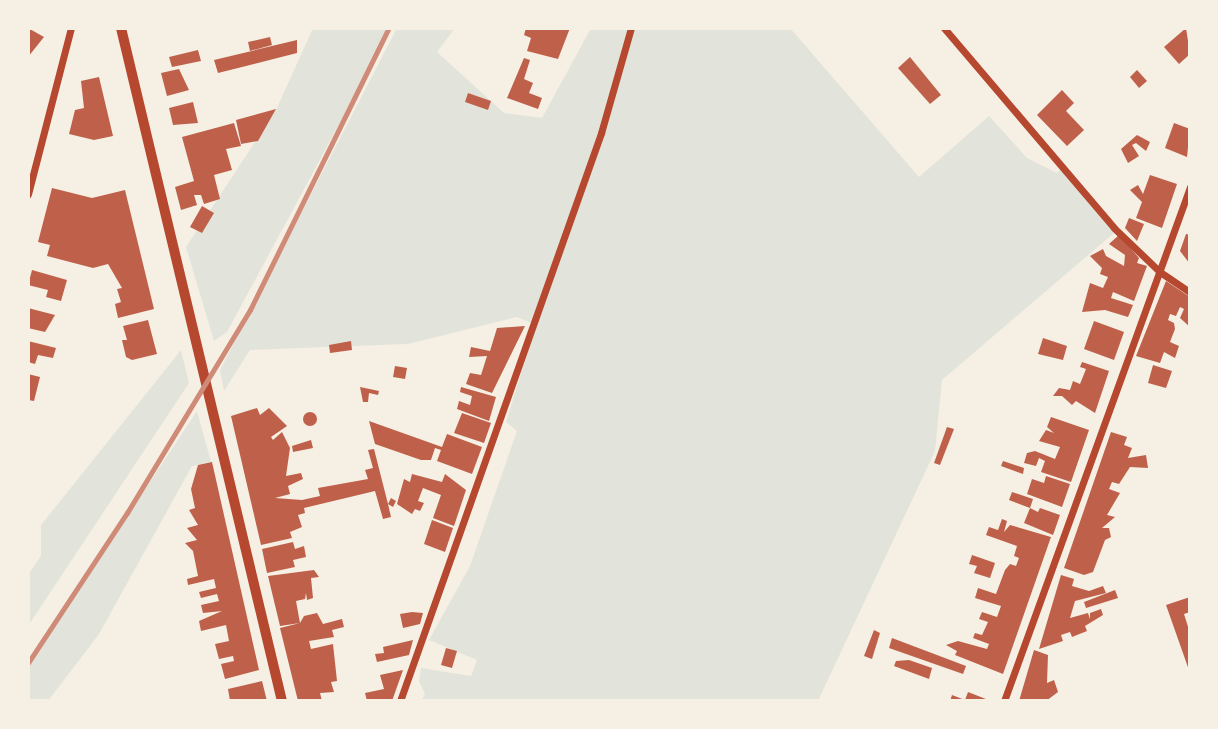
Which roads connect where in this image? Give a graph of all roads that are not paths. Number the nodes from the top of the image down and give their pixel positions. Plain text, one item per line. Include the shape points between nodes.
1 (71, 28) edge
2 (121, 28) edge
3 (631, 28) edge
4 (944, 28) edge
5 (1190, 187) edge
6 (28, 194) edge
7 (1160, 272) junction
8 (1190, 292) edge
9 (282, 701) edge
10 (400, 701) edge
11 (1004, 701) edge

1 - 6 street
2 - 9 main road
3 - 10 street via 601,133
4 - 7 street via 1114,228
5 - 7 street
7 - 8 street
7 - 11 street

